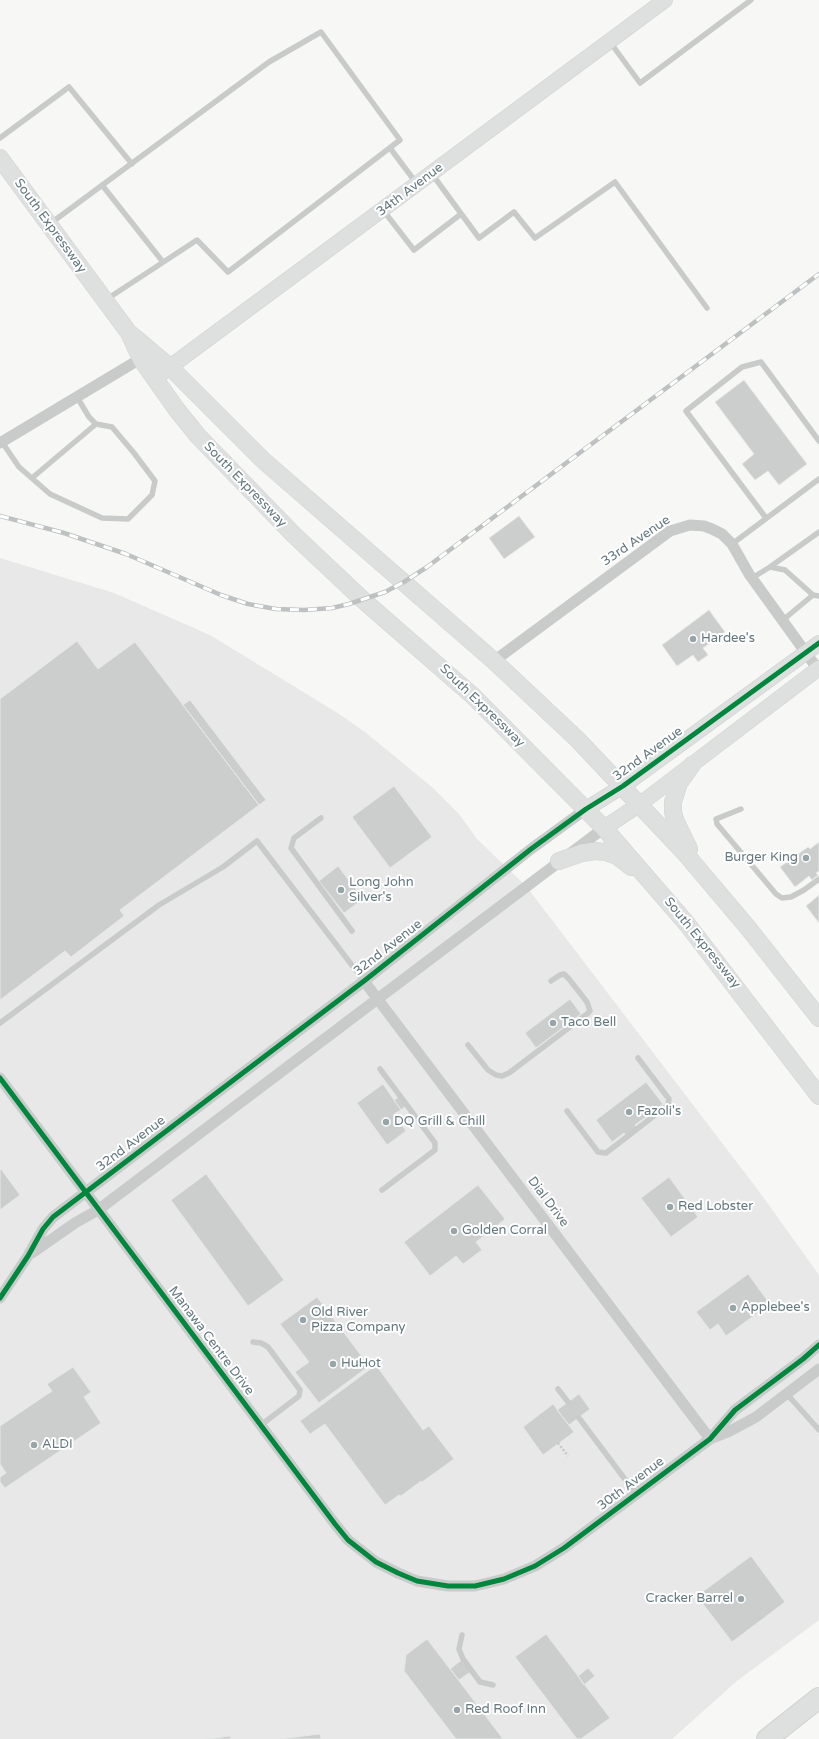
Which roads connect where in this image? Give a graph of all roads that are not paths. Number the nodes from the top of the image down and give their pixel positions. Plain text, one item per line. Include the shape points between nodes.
1 (664, 0) edge
2 (751, 0) edge
3 (609, 41) junction
4 (0, 138) edge
5 (390, 148) junction
6 (0, 158) edge
7 (132, 164) junction
8 (431, 174) junction
9 (418, 184) junction
10 (102, 185) junction
11 (383, 210) junction
12 (461, 214) junction
13 (49, 224) junction
14 (162, 262) junction
15 (105, 300) junction
16 (707, 308) dead end
17 (147, 355) junction
18 (171, 368) junction
19 (155, 378) junction
20 (77, 397) junction
21 (96, 424) junction
22 (819, 441) edge
23 (1, 442) edge
24 (32, 478) junction
25 (819, 479) edge
26 (766, 518) junction
27 (819, 532) edge
28 (732, 544) junction
29 (770, 567) junction
30 (752, 578) junction
31 (816, 595) edge
32 (783, 620) junction
33 (819, 643) edge
34 (806, 652) junction
35 (494, 661) junction
36 (818, 670) edge
37 (692, 765) junction
38 (624, 786) junction
39 (640, 804) junction
40 (740, 809) dead end
41 (586, 810) junction
42 (321, 818) dead end
43 (604, 828) junction
44 (559, 861) junction
45 (704, 876) junction
46 (819, 879) edge
47 (654, 885) junction
48 (352, 931) dead end
49 (364, 981) junction
50 (552, 982) dead end
51 (378, 998) junction
52 (819, 1018) edge
53 (0, 1023) edge
54 (468, 1045) dead end
55 (638, 1058) dead end
56 (380, 1069) dead end
57 (0, 1078) edge
58 (819, 1096) edge
59 (567, 1111) dead end
60 (382, 1190) dead end
61 (85, 1192) junction
62 (98, 1210) junction
63 (28, 1256) junction
64 (0, 1298) edge
65 (253, 1342) dead end
66 (819, 1345) edge
67 (819, 1369) edge
68 (558, 1389) dead end
69 (786, 1394) junction
70 (568, 1402) dead end
71 (579, 1418) dead end
72 (261, 1425) junction
73 (819, 1430) edge
74 (710, 1439) junction
75 (636, 1494) junction
76 (430, 1584) joint
77 (462, 1635) dead end
78 (492, 1684) dead end
79 (819, 1698) edge
80 (767, 1739) edge

1 - 3 street, 34th Avenue
2 - 3 lane via 640,84
3 - 8 street, 34th Avenue
4 - 7 lane via 69,87
5 - 7 lane via 400,140 321,32 269,62
5 - 9 lane
5 - 14 lane via 228,272 197,240
6 - 13 main road, South Expressway
7 - 10 lane
8 - 9 street, 34th Avenue
8 - 12 lane
9 - 11 street, 34th Avenue
10 - 13 lane
10 - 14 lane
11 - 12 lane via 414,250
11 - 18 street, 34th Avenue
12 - 16 lane via 479,238 514,212 536,238 615,182
13 - 15 main road, South Expressway
14 - 15 lane
15 - 17 main road, South Expressway
17 - 18 main road, South Expressway
17 - 19 main road, South Expressway
17 - 20 street
18 - 19 street, 34th Avenue
18 - 35 main road, South Expressway via 264,461
19 - 41 main road, South Expressway via 198,436 294,535 363,600 473,696
20 - 21 lane
20 - 23 street
21 - 24 lane
21 - 24 lane via 112,427 155,481 152,496 128,519 102,518 50,494
22 - 26 lane via 761,362 742,367 686,411
23 - 24 lane via 19,467
25 - 26 lane
26 - 28 lane
27 - 29 lane
28 - 30 street, 33rd Avenue
28 - 35 street, 33rd Avenue via 722,534 704,526 690,525 670,531
29 - 30 lane
29 - 31 lane via 785,570
30 - 32 street, 33rd Avenue
31 - 32 lane
32 - 34 street, 33rd Avenue
33 - 34 street, 32nd Avenue
34 - 36 street, 33rd Avenue
34 - 38 street, 32nd Avenue
35 - 38 main road, South Expressway
36 - 37 street, 32nd Avenue
37 - 39 street, 32nd Avenue
37 - 45 main road via 675,793 673,812 681,834
38 - 39 main road, South Expressway
38 - 41 street, 32nd Avenue
39 - 43 street, 32nd Avenue
39 - 45 main road, South Expressway
40 - 46 lane via 716,819 717,824 776,894 782,898 791,897
41 - 43 main road, South Expressway
41 - 49 street, 32nd Avenue via 531,849
42 - 48 lane via 294,838 291,848
43 - 44 street, 32nd Avenue
43 - 47 main road, South Expressway
44 - 47 main road via 584,853 606,852 617,856
44 - 51 street, 32nd Avenue
45 - 52 main road, South Expressway
47 - 58 main road, South Expressway via 741,993
49 - 51 street, Dial Drive
49 - 53 lane via 257,841 223,867 158,905
49 - 61 street, 32nd Avenue
50 - 54 lane via 564,974 587,1002 590,1011 502,1076 488,1070
51 - 62 street, 32nd Avenue
51 - 74 street, Dial Drive
55 - 59 lane via 669,1099 668,1105 612,1149 606,1153 598,1152
56 - 60 lane via 435,1143 435,1150
57 - 61 street, Manawa Centre Drive
61 - 62 street, Manawa Centre Drive
61 - 63 street, 32nd Avenue via 43,1229
62 - 63 street, 32nd Avenue
62 - 72 street, Manawa Centre Drive
63 - 64 street, 32nd Avenue
65 - 72 lane via 268,1347 300,1390 299,1396
66 - 74 street, 30th Avenue via 735,1410
67 - 69 street, 30th Avenue
68 - 70 lane
69 - 73 lane
69 - 74 street, 30th Avenue via 756,1417
71 - 75 lane
72 - 76 street, Manawa Centre Drive via 348,1540 387,1568
74 - 75 street, 30th Avenue
75 - 76 street, 30th Avenue via 550,1558 519,1574 475,1586
77 - 78 lane via 459,1649 463,1659 480,1682
79 - 80 highway

